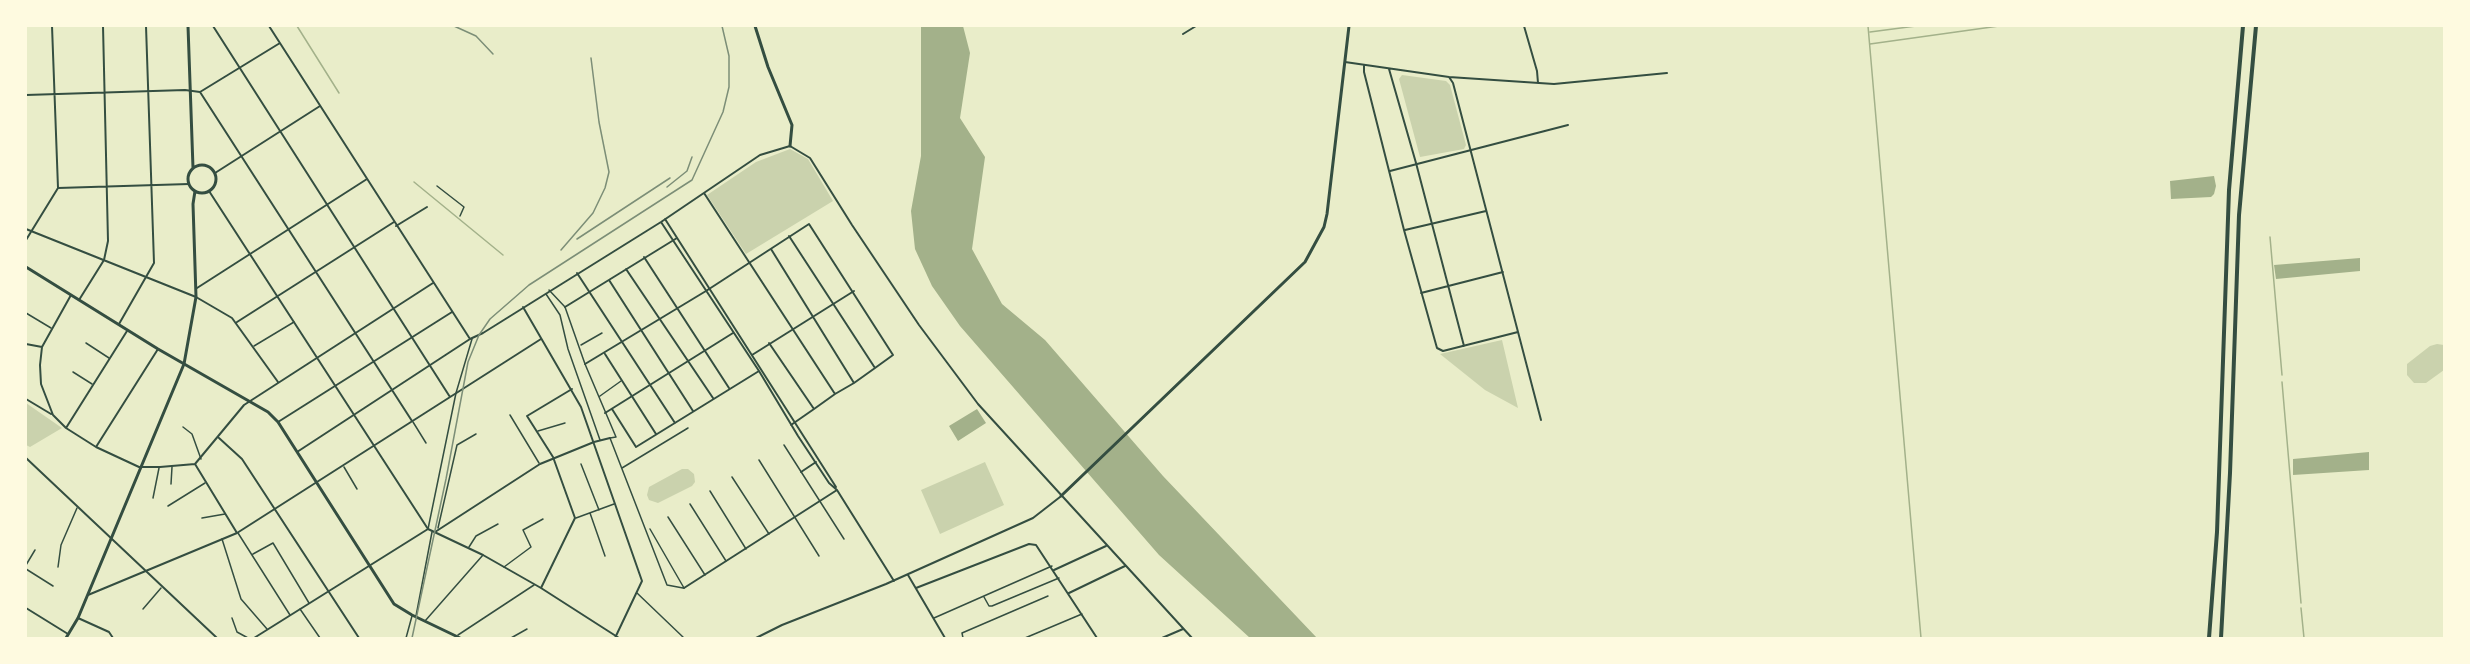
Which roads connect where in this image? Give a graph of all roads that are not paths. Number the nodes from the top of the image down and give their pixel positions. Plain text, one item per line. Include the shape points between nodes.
1 (52, 26) edge
2 (103, 26) edge
3 (146, 26) edge
4 (188, 26) edge
5 (213, 26) edge
6 (269, 26) edge
7 (755, 26) edge
8 (1196, 26) edge
9 (1349, 26) edge
10 (1524, 26) edge
11 (2243, 26) edge
12 (2256, 26) edge
13 (1183, 34) dead end
14 (280, 43) junction
15 (1346, 62) junction
16 (1364, 64) junction
17 (240, 68) junction
18 (1389, 69) junction
19 (1667, 73) dead end
20 (1449, 77) junction
21 (1538, 83) junction
22 (148, 91) junction
23 (190, 91) junction
24 (105, 92) junction
25 (200, 92) junction
26 (54, 94) junction
27 (26, 95) edge
28 (320, 106) junction
29 (1568, 125) dead end
30 (280, 131) junction
31 (790, 146) junction
32 (1470, 150) junction
33 (241, 157) junction
34 (1416, 163) junction
35 (193, 168) junction
36 (1390, 171) junction
37 (215, 173) junction
38 (367, 179) junction
39 (189, 184) junction
40 (152, 185) junction
41 (437, 186) dead end
42 (106, 187) junction
43 (58, 189) junction
44 (209, 191) junction
45 (195, 192) junction
46 (704, 193) junction
47 (328, 205) junction
48 (427, 207) dead end
49 (1486, 211) junction
50 (460, 216) dead end
51 (665, 219) junction
52 (394, 222) junction
53 (662, 222) junction
54 (1432, 223) junction
55 (396, 226) junction
56 (26, 228) edge
57 (288, 229) junction
58 (31, 230) junction
59 (1404, 230) junction
60 (789, 236) junction
61 (677, 238) junction
62 (26, 240) edge
63 (673, 240) junction
64 (355, 248) junction
65 (771, 249) junction
66 (250, 253) junction
67 (644, 257) junction
68 (104, 260) junction
69 (749, 264) junction
70 (26, 267) edge
71 (626, 269) junction
72 (1503, 272) junction
73 (316, 273) junction
74 (577, 273) junction
75 (145, 276) junction
76 (609, 280) junction
77 (433, 283) junction
78 (1448, 286) junction
79 (196, 288) junction
80 (709, 289) junction
81 (549, 290) junction
82 (590, 291) junction
83 (706, 291) junction
84 (854, 291) junction
85 (545, 293) junction
86 (1421, 293) junction
87 (71, 295) junction
88 (196, 297) junction
89 (277, 297) junction
90 (78, 300) junction
91 (835, 303) junction
92 (524, 307) junction
93 (565, 307) junction
94 (677, 307) junction
95 (393, 308) junction
96 (452, 312) junction
97 (26, 313) edge
98 (813, 316) junction
99 (659, 319) junction
100 (237, 322) junction
101 (294, 322) junction
102 (119, 324) junction
103 (51, 328) junction
104 (792, 329) junction
105 (127, 330) junction
106 (641, 330) junction
107 (1518, 332) junction
108 (354, 333) junction
109 (602, 333) dead end
110 (733, 333) junction
111 (412, 338) junction
112 (471, 338) junction
113 (541, 339) junction
114 (622, 342) junction
115 (769, 343) junction
116 (26, 344) edge
117 (86, 344) dead end
118 (580, 345) junction
119 (1464, 346) junction
120 (42, 347) junction
121 (254, 347) junction
122 (158, 350) junction
123 (704, 351) junction
124 (605, 354) junction
125 (751, 356) junction
126 (110, 358) junction
127 (317, 358) junction
128 (373, 362) junction
129 (687, 362) junction
130 (184, 364) junction
131 (585, 364) junction
132 (429, 365) junction
133 (876, 368) junction
134 (759, 371) junction
135 (73, 372) dead end
136 (669, 373) junction
137 (622, 381) junction
138 (278, 382) junction
139 (854, 383) junction
140 (93, 385) junction
141 (650, 385) junction
142 (334, 386) junction
143 (729, 388) junction
144 (572, 389) junction
145 (391, 390) junction
146 (456, 393) junction
147 (835, 394) junction
148 (599, 396) junction
149 (450, 397) junction
150 (633, 398) junction
151 (712, 398) junction
152 (26, 399) edge
153 (250, 401) junction
154 (612, 409) junction
155 (814, 409) junction
156 (693, 411) junction
157 (605, 413) junction
158 (352, 414) junction
159 (53, 415) junction
160 (510, 415) dead end
161 (1541, 420) dead end
162 (412, 421) junction
163 (278, 422) junction
164 (565, 423) dead end
165 (675, 423) junction
166 (795, 423) junction
167 (791, 425) junction
168 (183, 427) dead end
169 (66, 428) junction
170 (688, 428) dead end
171 (537, 431) junction
172 (476, 434) dead end
173 (656, 434) junction
174 (219, 438) junction
175 (610, 438) junction
176 (600, 440) junction
177 (426, 442) dead end
178 (594, 442) junction
179 (784, 445) dead end
180 (96, 447) junction
181 (375, 447) junction
182 (297, 452) junction
183 (553, 457) junction
184 (26, 458) edge
185 (201, 459) junction
186 (759, 460) dead end
187 (819, 460) junction
188 (816, 462) junction
189 (195, 464) junction
190 (540, 464) junction
191 (581, 464) dead end
192 (172, 466) junction
193 (343, 466) junction
194 (139, 467) junction
195 (160, 467) junction
196 (622, 469) junction
197 (801, 472) junction
198 (732, 477) dead end
199 (206, 483) junction
200 (317, 483) junction
201 (171, 484) dead end
202 (357, 489) dead end
203 (837, 490) junction
204 (710, 491) dead end
205 (1061, 496) junction
206 (153, 498) dead end
207 (819, 500) junction
208 (615, 504) junction
209 (690, 504) dead end
210 (168, 506) dead end
211 (77, 507) junction
212 (276, 509) junction
213 (598, 510) junction
214 (590, 513) junction
215 (226, 514) junction
216 (794, 516) junction
217 (668, 517) dead end
218 (202, 518) dead end
219 (575, 518) junction
220 (543, 519) dead end
221 (498, 524) dead end
222 (438, 529) junction
223 (650, 529) dead end
224 (431, 531) junction
225 (237, 532) junction
226 (769, 534) junction
227 (110, 538) junction
228 (222, 539) junction
229 (844, 539) dead end
230 (1106, 546) junction
231 (468, 548) junction
232 (746, 549) junction
233 (35, 550) dead end
234 (252, 555) junction
235 (483, 555) junction
236 (605, 556) dead end
237 (819, 556) dead end
238 (726, 561) junction
239 (26, 565) edge
240 (370, 566) junction
241 (1052, 566) junction
242 (58, 567) dead end
243 (504, 567) junction
244 (1125, 567) junction
245 (26, 569) edge
246 (1054, 570) junction
247 (146, 572) junction
248 (705, 575) junction
249 (908, 575) junction
250 (1059, 578) junction
251 (894, 581) junction
252 (535, 585) junction
253 (53, 586) dead end
254 (162, 587) junction
255 (541, 588) junction
256 (684, 588) junction
257 (916, 588) junction
258 (329, 591) junction
259 (636, 593) junction
260 (1069, 593) junction
261 (87, 595) junction
262 (983, 596) junction
263 (1048, 596) dead end
264 (309, 603) junction
265 (26, 608) edge
266 (143, 609) dead end
267 (300, 609) junction
268 (1082, 614) junction
269 (290, 615) junction
270 (415, 617) junction
271 (78, 618) junction
272 (232, 618) dead end
273 (934, 619) junction
274 (424, 622) junction
275 (527, 629) dead end
276 (1183, 629) junction
277 (267, 630) junction
278 (69, 634) junction
279 (454, 637) edge
280 (255, 638) edge
281 (617, 638) edge
282 (66, 639) edge
283 (113, 639) edge
284 (217, 639) edge
285 (248, 639) edge
286 (320, 639) edge
287 (359, 639) edge
288 (406, 639) edge
289 (460, 639) edge
290 (511, 639) edge
291 (684, 639) edge
292 (756, 639) edge
293 (945, 639) edge
294 (963, 639) edge
295 (1025, 639) edge
296 (1097, 639) edge
297 (1162, 639) edge
298 (1192, 639) edge
299 (2209, 639) edge
300 (2221, 639) edge

1 - 26 street
2 - 24 street
3 - 22 street
4 - 23 street
5 - 17 street
6 - 14 street
7 - 31 street via 792,125
8 - 13 street
9 - 15 street
10 - 21 street
11 - 299 highway via 2229,190 2217,532
12 - 300 highway via 2239,215
14 - 17 street
14 - 28 street
15 - 16 street
15 - 205 street via 1324,227 1305,262
16 - 18 street
16 - 36 street
17 - 25 street
17 - 30 street
18 - 20 street
18 - 34 street
19 - 21 street
20 - 21 street
20 - 32 street
22 - 23 street
22 - 24 street
22 - 40 street
23 - 25 street
23 - 35 street
24 - 26 street
24 - 42 street
25 - 33 street
26 - 27 street
26 - 43 street
28 - 30 street
28 - 38 street
29 - 32 street
30 - 33 street
30 - 47 street
31 - 46 street via 760,155
31 - 205 street via 810,158 953,372
32 - 34 street
32 - 49 street
33 - 37 street
33 - 57 street
34 - 36 street
34 - 54 street
35 - 37 street via 208,166
35 - 39 street
36 - 59 street
37 - 44 street via 216,181
38 - 47 street
38 - 52 street
39 - 40 street
39 - 45 street
40 - 42 street
40 - 75 street via 154,263
41 - 50 lane via 464,207
42 - 43 street
42 - 68 street via 108,242
43 - 58 street
44 - 45 street
44 - 66 street
45 - 79 street
46 - 51 street
46 - 69 street
47 - 57 street
47 - 64 street
48 - 55 street
49 - 54 street
49 - 72 street
51 - 53 street
51 - 61 street
52 - 55 street
52 - 64 street
53 - 63 street
53 - 74 street
54 - 59 street
54 - 78 street
55 - 77 street
56 - 58 street
57 - 66 street
57 - 73 street
58 - 62 street
58 - 68 street
59 - 86 street
60 - 65 street
60 - 84 street via 810,224
60 - 91 street
61 - 63 street
61 - 80 street
63 - 67 street
63 - 83 street
64 - 73 street
64 - 95 street
65 - 69 street
65 - 98 street
66 - 79 street
66 - 89 street
67 - 71 street
67 - 94 street
68 - 75 street
68 - 90 street
69 - 80 street
69 - 104 street
70 - 87 street
71 - 76 street
71 - 99 street
72 - 78 street
72 - 107 street
73 - 89 street
73 - 108 street
74 - 81 street
74 - 82 street
75 - 88 street
75 - 102 street
76 - 82 street
76 - 106 street
77 - 95 street
77 - 96 street
78 - 86 street
78 - 119 street
79 - 88 street
80 - 83 street
80 - 125 street
81 - 85 street
81 - 93 lane
82 - 93 street
82 - 114 street
83 - 94 street
83 - 110 street
84 - 91 street
84 - 133 street via 893,355
85 - 92 street
85 - 176 lane via 560,315
86 - 119 street via 1437,348 1443,351
87 - 90 street
87 - 103 street
88 - 100 street
88 - 130 street
89 - 100 street
89 - 101 street
90 - 102 street
91 - 98 street
91 - 133 street
92 - 112 street
92 - 113 street
93 - 118 lane
94 - 99 street
94 - 123 street
95 - 108 street
95 - 111 street
96 - 111 street
96 - 112 street
97 - 103 lane
98 - 104 street
98 - 139 street
99 - 106 street
99 - 129 street
100 - 121 street
101 - 121 lane
101 - 127 street
102 - 105 street
103 - 120 street
104 - 115 street
104 - 147 street
105 - 122 street
105 - 126 street
106 - 114 street
106 - 136 street
107 - 119 street
107 - 161 street
108 - 127 street
108 - 128 street
109 - 118 lane
110 - 123 street
110 - 125 street
111 - 128 street
111 - 132 street
112 - 132 street
112 - 146 lane
113 - 144 street
113 - 146 street
114 - 124 street
114 - 141 street
115 - 125 street
115 - 155 street
116 - 120 street
117 - 126 lane
118 - 131 lane
120 - 159 street via 41,384
121 - 138 street
122 - 130 street
122 - 180 street
123 - 129 street
123 - 143 street
124 - 131 street
124 - 137 street
125 - 134 street
125 - 166 street
126 - 140 street
127 - 138 street
127 - 142 street
128 - 142 street
128 - 145 street
129 - 136 street
129 - 151 street
130 - 153 street
130 - 194 street
131 - 148 lane
132 - 145 street
132 - 149 street
133 - 139 street
134 - 143 street
134 - 167 street
135 - 140 lane
136 - 141 street
136 - 156 street
137 - 148 lane
137 - 150 street
138 - 153 street
139 - 147 street
140 - 169 street
141 - 150 street
141 - 165 street
142 - 158 street
142 - 163 street
143 - 151 street
144 - 171 street via 527,416
144 - 178 street
145 - 158 street
145 - 162 street
146 - 149 street
146 - 224 lane
147 - 155 street
148 - 157 lane
149 - 162 street
150 - 154 street
150 - 173 street
151 - 156 street
152 - 159 street
153 - 163 street
153 - 174 street
154 - 157 street
154 - 173 street via 636,447
155 - 166 street
156 - 165 street
157 - 175 lane via 616,437
158 - 181 street
158 - 182 street
159 - 169 street
160 - 190 lane
162 - 177 lane
162 - 181 street
163 - 182 street
164 - 171 lane
165 - 173 street
166 - 167 street
166 - 187 street
167 - 188 street
168 - 185 lane via 192,434
169 - 180 street
170 - 196 lane
171 - 183 street
172 - 222 lane via 457,445
174 - 185 street
174 - 212 street via 242,459
175 - 176 street
175 - 196 lane
176 - 178 street
178 - 183 street
178 - 208 street
179 - 197 lane
180 - 194 street
181 - 193 street
181 - 224 street
182 - 200 street
183 - 190 street
183 - 219 street
184 - 211 street
185 - 189 street
186 - 216 lane
187 - 188 street
187 - 203 street
188 - 197 street
188 - 203 street
189 - 192 street
189 - 199 street
190 - 222 street
191 - 213 lane
192 - 195 street
192 - 201 lane
193 - 200 street
193 - 202 lane
194 - 195 street
194 - 227 street
195 - 206 lane
196 - 256 lane via 667,585
197 - 207 lane
198 - 226 lane
199 - 210 lane
199 - 215 street
200 - 212 street
200 - 240 street
203 - 207 street
203 - 251 street
204 - 232 lane
205 - 230 street
205 - 249 street via 1033,518
207 - 216 street
207 - 229 lane
208 - 213 lane
208 - 259 street via 642,581
209 - 238 lane
211 - 227 street
211 - 242 lane via 61,545
212 - 225 street
212 - 258 street
213 - 214 lane
214 - 219 lane
214 - 236 lane
215 - 218 lane
215 - 225 street
216 - 226 street
216 - 237 lane
217 - 248 lane
219 - 255 street
220 - 243 lane via 523,530 531,547
221 - 231 lane via 476,536
222 - 224 street
223 - 256 lane
224 - 231 street
224 - 240 street
224 - 270 lane
225 - 228 street
225 - 234 lane
226 - 232 street
227 - 247 street
227 - 261 street
228 - 247 street
228 - 277 lane via 240,599
230 - 244 street
230 - 246 street
231 - 235 street
232 - 238 street
233 - 239 lane
234 - 264 lane via 273,543
234 - 269 lane
235 - 243 street
235 - 274 lane
238 - 248 street
240 - 258 street
240 - 270 street via 394,604
241 - 246 street
241 - 257 street via 1036,544 1029,544
241 - 262 lane
243 - 252 street
244 - 260 street
244 - 276 street
245 - 253 lane
246 - 250 street
247 - 254 street
247 - 261 street
248 - 256 street
249 - 251 street
249 - 257 street
250 - 260 street
250 - 262 lane via 992,606
251 - 292 street
252 - 255 street
252 - 279 lane
254 - 266 lane
254 - 284 street
255 - 281 street
257 - 273 street
258 - 264 street
258 - 287 street
259 - 281 street
259 - 291 lane
260 - 268 street
261 - 271 street
262 - 273 lane
263 - 294 lane via 962,633
264 - 267 street
265 - 278 street
267 - 269 street
267 - 286 lane
268 - 295 lane
268 - 296 street
269 - 277 street
270 - 274 street
270 - 288 lane
271 - 278 street
271 - 283 street via 109,632
272 - 285 lane via 237,632
273 - 293 street
274 - 279 street
275 - 290 lane
276 - 297 street
276 - 298 street
277 - 280 street
278 - 282 street
279 - 289 street

